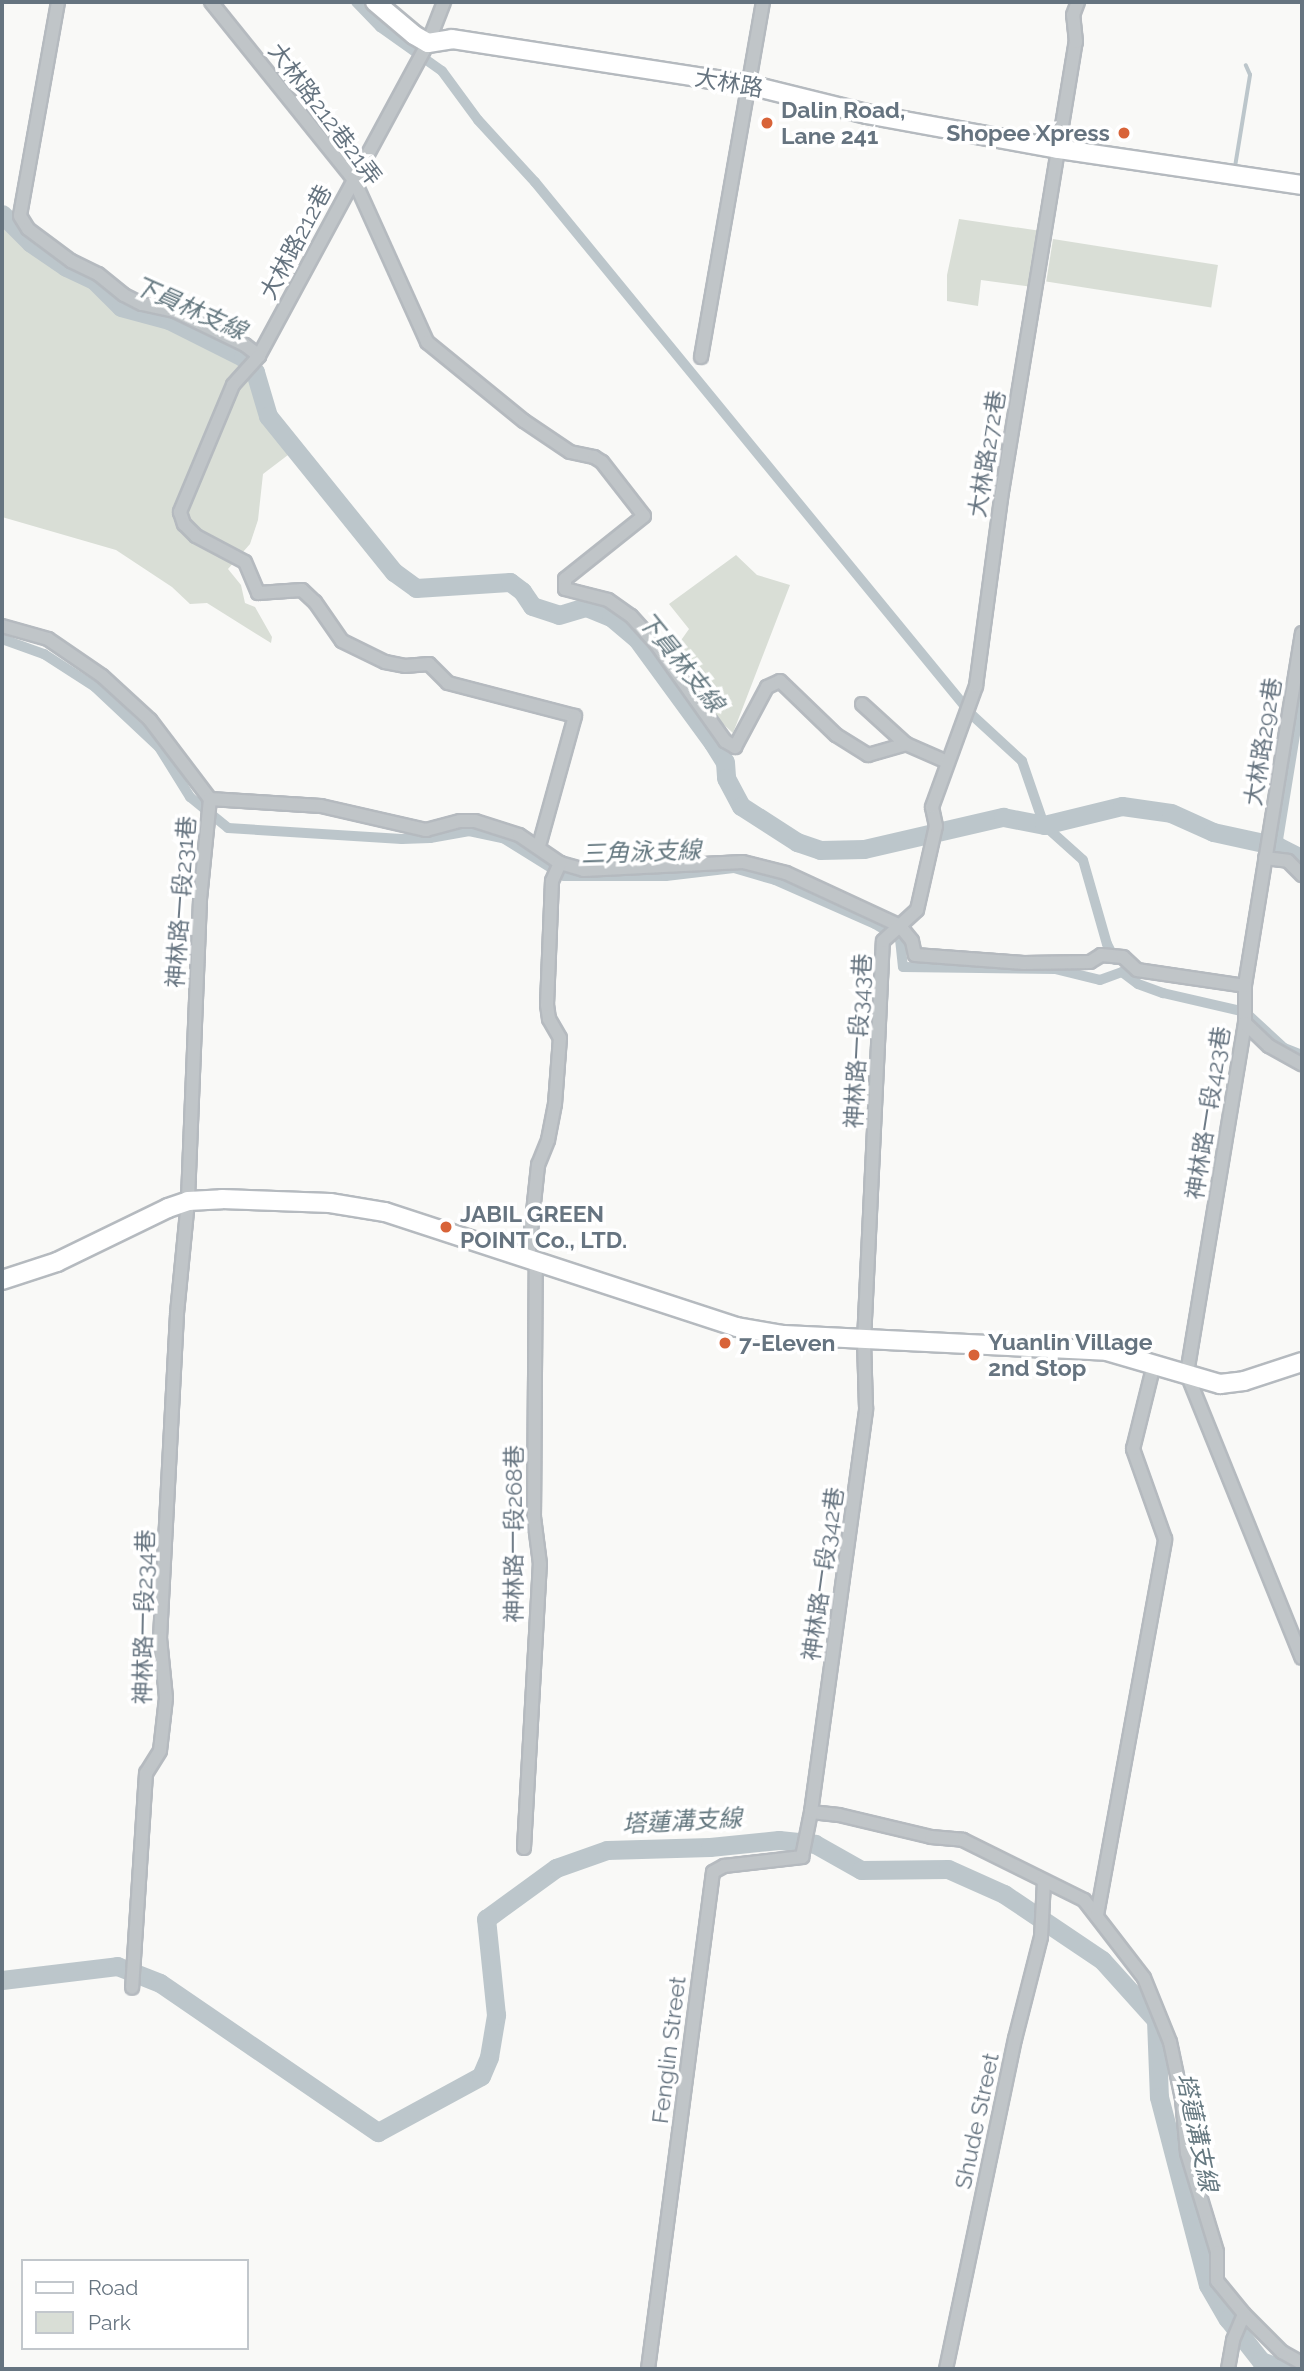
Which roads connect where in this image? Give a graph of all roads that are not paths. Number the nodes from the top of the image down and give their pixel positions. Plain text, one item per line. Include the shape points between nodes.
1 (58, 2) edge
2 (211, 2) edge
3 (375, 2) edge
4 (444, 2) edge
5 (763, 2) edge
6 (1078, 2) edge
7 (428, 43) junction
8 (750, 85) junction
9 (1058, 149) junction
10 (354, 180) junction
11 (1302, 185) edge
12 (259, 356) junction
13 (701, 357) dead end
14 (2, 625) edge
15 (1302, 633) edge
16 (862, 704) dead end
17 (906, 744) junction
18 (947, 762) junction
19 (210, 799) junction
20 (539, 846) junction
21 (1265, 858) junction
22 (561, 863) junction
23 (1302, 875) edge
24 (900, 926) junction
25 (1245, 986) junction
26 (1245, 1023) junction
27 (1302, 1064) edge
28 (188, 1201) junction
29 (532, 1260) junction
30 (2, 1280) edge
31 (864, 1341) junction
32 (1302, 1362) edge
33 (1154, 1364) junction
34 (1187, 1374) junction
35 (1302, 1658) edge
36 (811, 1812) junction
37 (524, 1848) dead end
38 (1044, 1881) junction
39 (1097, 1915) junction
40 (132, 1988) dead end
41 (1244, 2314) junction
42 (1302, 2363) edge
43 (648, 2369) edge
44 (946, 2369) edge
45 (1228, 2369) edge

1 - 12 street via 20,216 28,229 124,295 175,311
2 - 10 street, 大林路212巷21弄
3 - 7 street
4 - 7 street, 大林路212巷
5 - 8 street
6 - 9 street, 大林路272巷
7 - 8 street, 大林路 via 452,39
7 - 10 street, 大林路212巷
8 - 9 street, 大林路 via 866,114
8 - 13 street
9 - 11 street, 大林路
9 - 18 street, 大林路272巷 via 1001,498 976,686
10 - 12 street, 大林路212巷
10 - 17 street, 大林路212巷21弄 via 427,342 524,421 570,452 602,462 644,516 565,579 565,589 608,600 631,616 657,645 713,726 735,747 767,687 780,681 836,735 868,755
12 - 20 street, 大林路212巷 via 233,385 224,405 180,512 184,524 196,536 245,562 258,593 302,590 342,641 385,662 429,664 448,683 575,716
14 - 19 street, 神林路一段231巷 via 48,639 102,676 149,720
15 - 21 street, 大林路292巷
16 - 17 street
17 - 18 street
18 - 24 street, 神林路一段343巷 via 932,807 936,826 917,910
19 - 20 street via 321,806 426,830 475,821
19 - 28 street, 神林路一段231巷 via 200,900
20 - 22 street
21 - 23 street via 1287,861
21 - 25 street, 神林路一段423巷
22 - 24 street via 584,870 743,862 786,873
22 - 29 street, 神林路一段268巷 via 552,881 547,1005 560,1038 555,1104 538,1165
24 - 25 street via 912,941 915,955 1024,962 1123,957 1137,970
24 - 31 street, 神林路一段343巷 via 883,941
25 - 26 street, 神林路一段423巷
26 - 27 street via 1269,1046
26 - 34 street, 神林路一段423巷
28 - 29 street via 331,1203 385,1212
28 - 30 street via 57,1262
28 - 40 street, 神林路一段234巷 via 177,1314 160,1638 166,1698 160,1751 146,1773
29 - 31 street via 737,1327
29 - 37 street, 神林路一段268巷 via 534,1517 540,1564
31 - 33 street via 1107,1351
31 - 36 street, 神林路一段342巷 via 866,1408
32 - 34 street via 1220,1384
33 - 34 street
33 - 39 street via 1133,1449 1165,1539
34 - 35 street
36 - 38 street via 931,1838 963,1839
36 - 43 street, Fenglin Street via 802,1857 724,1866 713,1872
38 - 39 street via 1084,1900
38 - 44 street, Shude Street via 1041,1937
39 - 41 street via 1144,1978 1170,2042 1187,2153 1217,2252 1217,2281
41 - 42 street via 1288,2358
41 - 45 street

